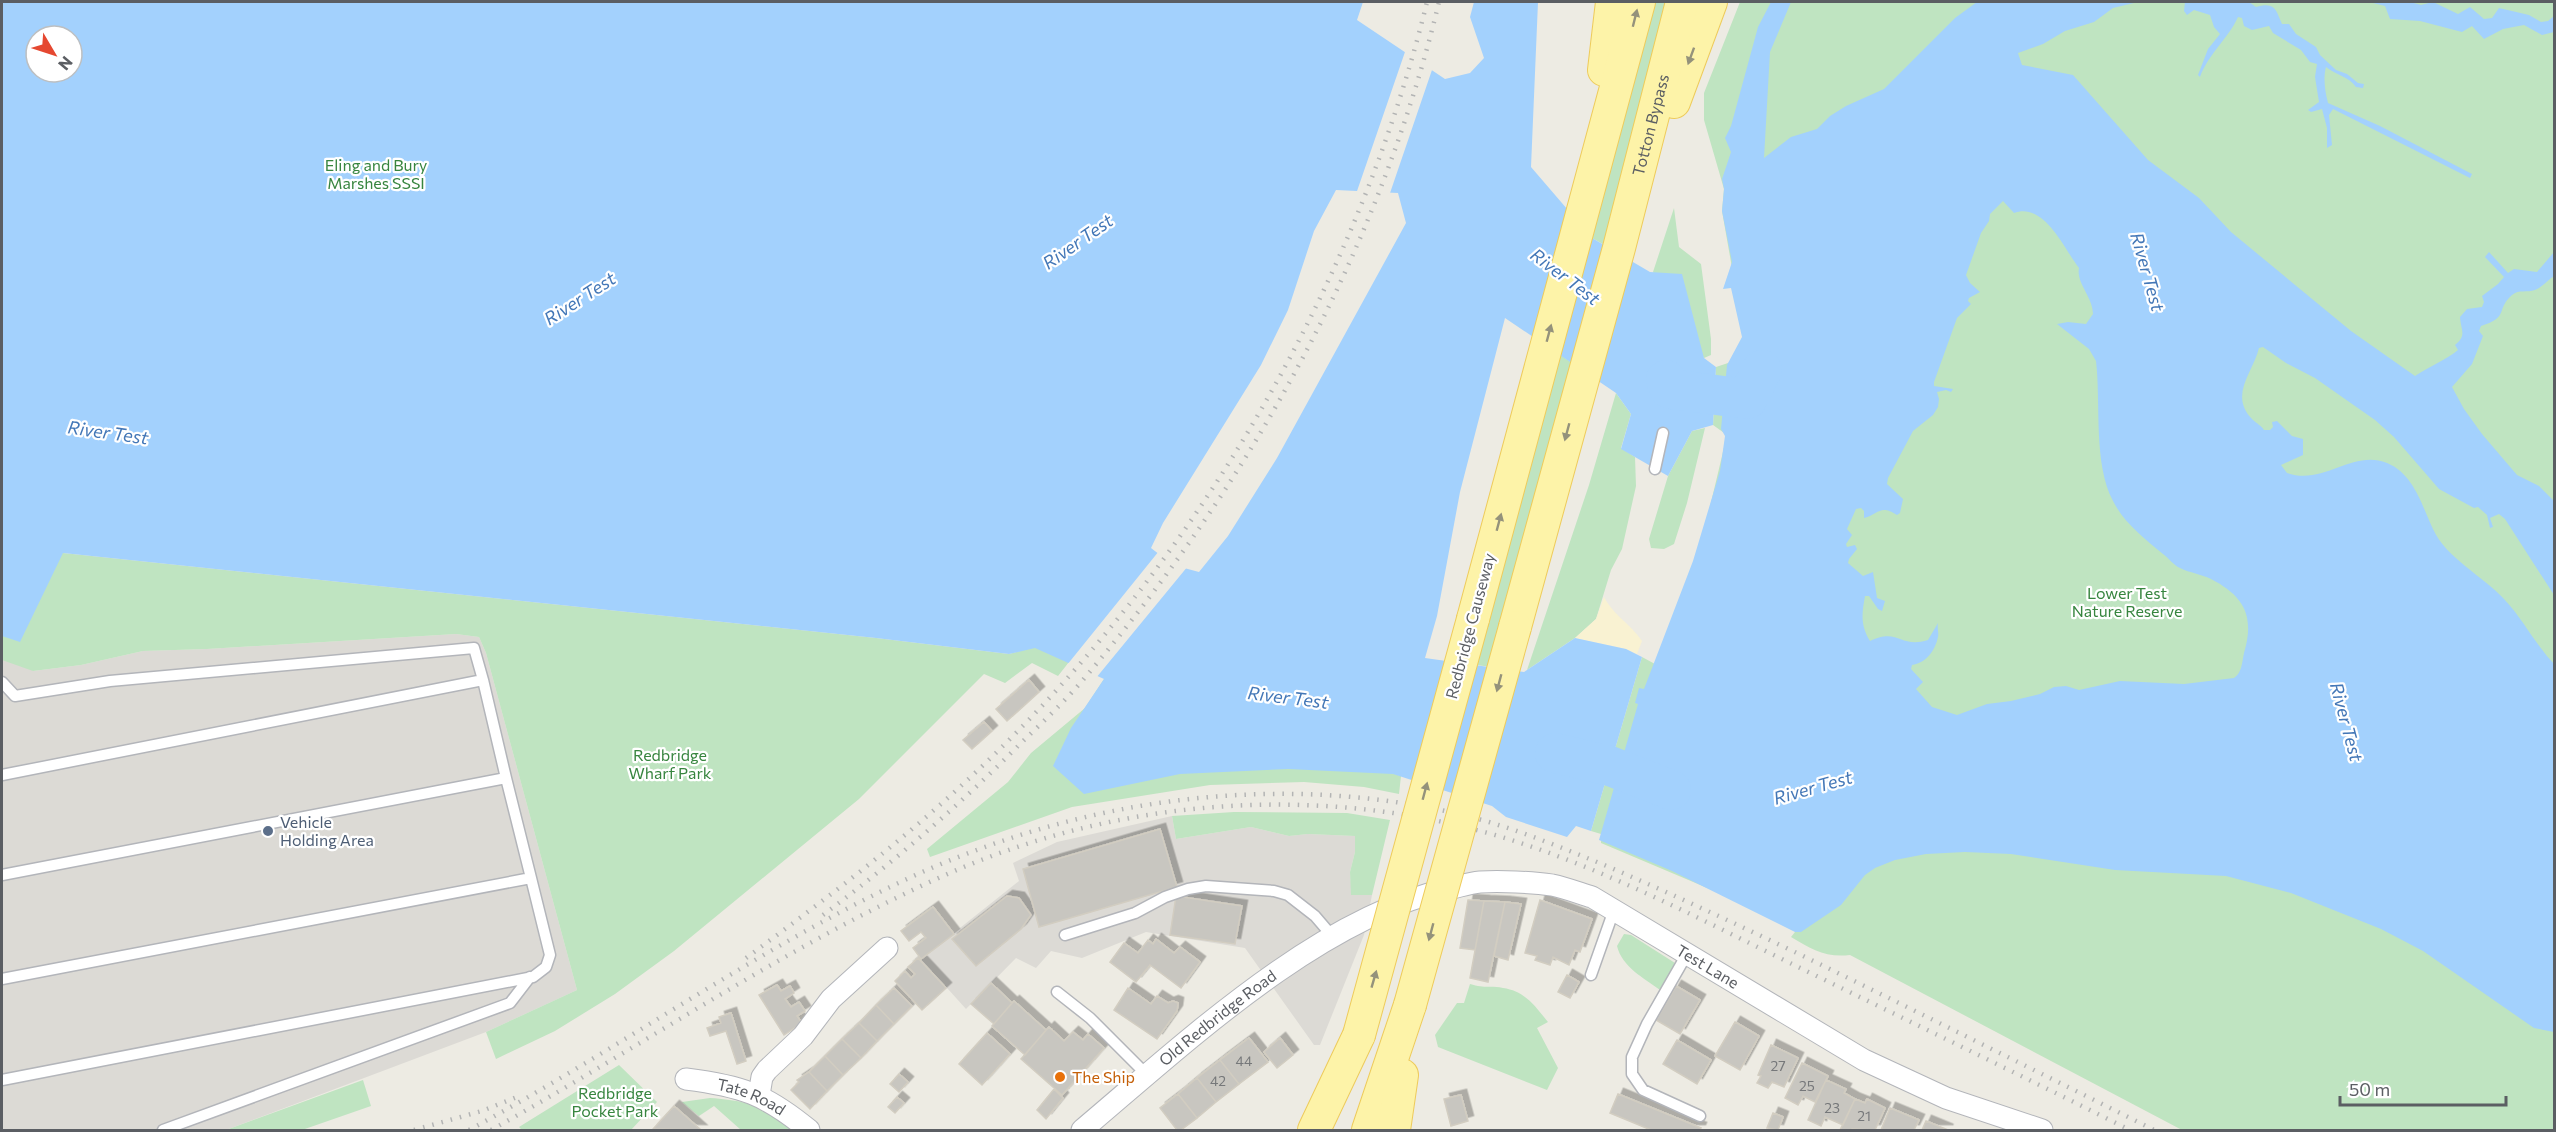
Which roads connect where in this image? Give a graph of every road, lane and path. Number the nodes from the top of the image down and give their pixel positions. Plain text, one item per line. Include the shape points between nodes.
1 (1612, 2) edge
2 (1639, 2) edge
3 (1682, 2) edge
4 (1711, 2) edge
5 (1581, 216) junction
6 (1619, 248) junction
7 (1663, 433) dead end
8 (1655, 469) dead end
9 (483, 680) junction
10 (2, 682) edge
11 (2, 775) edge
12 (506, 778) junction
13 (2, 875) edge
14 (531, 878) junction
15 (1614, 910) junction
16 (1361, 921) joint
17 (1065, 935) dead end
18 (1333, 937) junction
19 (887, 948) dead end
20 (1687, 954) junction
21 (1591, 975) dead end
22 (530, 977) junction
23 (2, 979) edge
24 (1057, 992) dead end
25 (1410, 1005) junction
26 (1359, 1035) junction
27 (1147, 1076) junction
28 (686, 1079) dead end
29 (2, 1080) edge
30 (759, 1095) junction
31 (1700, 1116) dead end
32 (163, 1131) edge
33 (809, 1131) edge
34 (1082, 1131) edge
35 (1314, 1131) edge
36 (1331, 1131) edge
37 (1368, 1131) edge
38 (1394, 1131) edge
39 (2042, 1131) edge

1 - 5 main road
5 -> 2 main road
3 - 6 main road, Totton Bypass
4 -> 6 main road
26 -> 5 main road, Redbridge Causeway, bridge
6 -> 25 main road, bridge
7 - 8 lane
9 - 10 lane via 474,648 110,681 15,696
9 - 11 lane
9 - 12 lane
12 - 13 lane
12 - 14 lane
14 - 22 lane via 550,955 546,967
14 - 23 lane
15 - 16 street, Test Lane via 1592,897 1552,885 1479,882 1428,893
15 - 20 street, Test Lane
15 - 21 lane
16 - 18 street, Old Redbridge Road
17 - 18 lane via 1136,913 1188,889 1206,886 1288,895 1315,916
18 - 27 street, Old Redbridge Road via 1257,987
19 - 30 street via 831,999 803,1036 767,1070
20 - 31 lane via 1647,1024 1632,1057 1632,1074 1643,1090
20 - 39 street, Test Lane via 1864,1060 1946,1098
22 - 29 lane
22 - 32 lane via 510,1003
24 - 27 lane via 1090,1018
25 - 37 main road
25 - 38 main road
26 - 35 main road
26 - 36 main road
27 - 34 street, Old Redbridge Road
28 - 30 street, Tate Road
30 - 33 street, Tate Road

